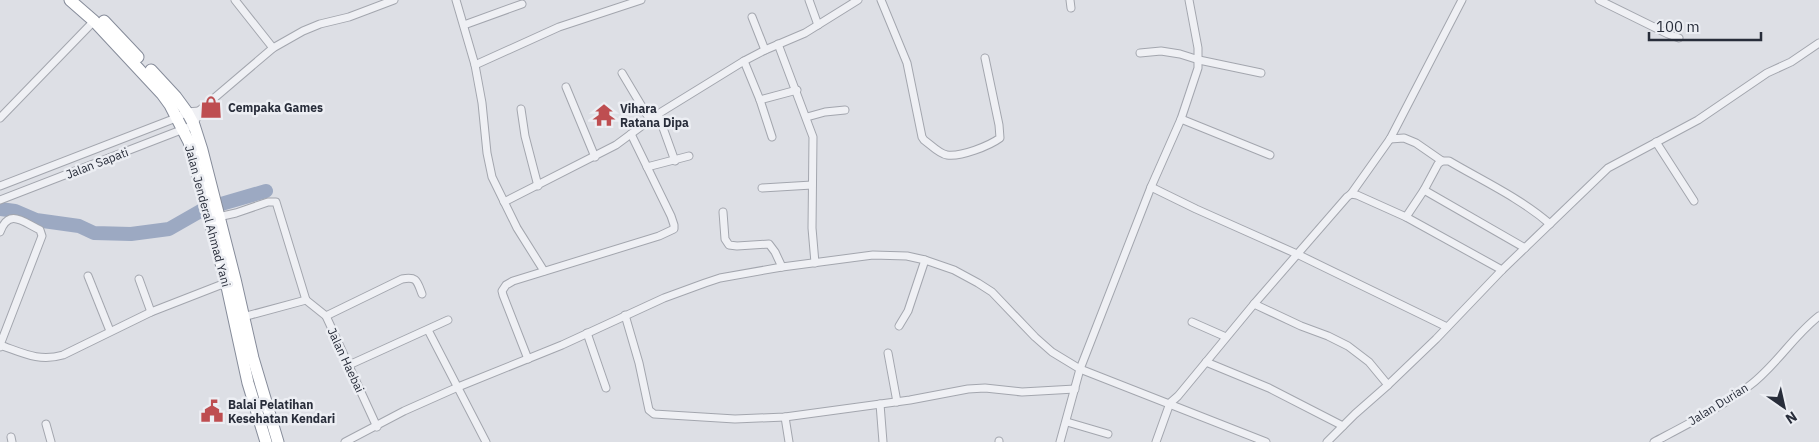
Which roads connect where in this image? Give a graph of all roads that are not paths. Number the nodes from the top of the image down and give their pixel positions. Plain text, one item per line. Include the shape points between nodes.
1 (70, 0) edge
2 (82, 0) edge
3 (236, 0) edge
4 (394, 0) edge
5 (456, 0) edge
6 (641, 0) edge
7 (809, 0) edge
8 (858, 0) edge
9 (881, 0) edge
10 (1070, 0) edge
11 (1189, 0) edge
12 (1462, 0) edge
13 (1599, 0) edge
14 (522, 4) dead end
15 (1071, 8) dead end
16 (752, 17) dead end
17 (94, 21) junction
18 (818, 24) junction
19 (464, 25) junction
20 (1679, 38) dead end
21 (1819, 43) edge
22 (778, 44) junction
23 (273, 48) junction
24 (765, 50) junction
25 (1140, 53) dead end
26 (985, 58) dead end
27 (1199, 60) junction
28 (744, 62) junction
29 (475, 65) junction
30 (622, 73) dead end
31 (1260, 74) dead end
32 (566, 87) dead end
33 (797, 90) junction
34 (760, 100) junction
35 (521, 110) dead end
36 (845, 110) dead end
37 (193, 112) junction
38 (658, 114) junction
39 (806, 117) junction
40 (0, 118) edge
41 (176, 118) junction
42 (1181, 119) junction
43 (650, 120) junction
44 (194, 125) junction
45 (182, 130) junction
46 (631, 134) junction
47 (772, 137) dead end
48 (1390, 140) junction
49 (1656, 142) junction
50 (1270, 155) dead end
51 (689, 156) dead end
52 (595, 157) junction
53 (675, 160) junction
54 (1442, 161) junction
55 (647, 167) junction
56 (812, 185) junction
57 (0, 186) edge
58 (538, 186) junction
59 (1151, 187) junction
60 (762, 188) dead end
61 (1424, 190) junction
62 (1352, 194) junction
63 (0, 200) edge
64 (1694, 201) dead end
65 (504, 202) junction
66 (212, 208) junction
67 (723, 212) dead end
68 (1406, 217) junction
69 (1550, 224) junction
70 (0, 232) edge
71 (1525, 248) junction
72 (1297, 254) junction
73 (924, 260) junction
74 (815, 263) junction
75 (782, 267) junction
76 (1502, 270) junction
77 (544, 271) junction
78 (88, 276) dead end
79 (140, 278) dead end
80 (231, 281) junction
81 (422, 294) dead end
82 (306, 300) junction
83 (1254, 304) junction
84 (151, 312) junction
85 (625, 315) junction
86 (243, 316) junction
87 (326, 316) junction
88 (1819, 316) edge
89 (448, 320) dead end
90 (1192, 322) dead end
91 (899, 326) dead end
92 (1447, 327) junction
93 (428, 330) junction
94 (110, 331) junction
95 (586, 333) junction
96 (1226, 337) junction
97 (0, 346) edge
98 (888, 353) dead end
99 (528, 359) junction
100 (1206, 362) junction
101 (349, 365) junction
102 (1080, 369) junction
103 (1388, 385) junction
104 (458, 387) junction
105 (606, 388) dead end
106 (1075, 389) junction
107 (897, 402) junction
108 (1170, 403) junction
109 (880, 404) junction
110 (785, 417) junction
111 (1067, 422) junction
112 (46, 424) dead end
113 (1342, 426) junction
114 (376, 427) junction
115 (1108, 434) dead end
116 (51, 442) edge
117 (266, 442) edge
118 (278, 442) edge
119 (345, 442) edge
120 (486, 442) edge
121 (789, 442) edge
122 (883, 442) edge
123 (1060, 442) edge
124 (1156, 442) edge
125 (1266, 442) edge
126 (1327, 442) edge
127 (1654, 442) edge

1 - 17 highway, Jalan Jenderal Ahmad Yani
2 - 37 highway, Jalan Jenderal Ahmad Yani
3 - 23 street
4 - 23 street, Jalan Sapati via 303,31
5 - 19 street
6 - 29 street via 559,26
7 - 18 street
8 - 18 street
9 - 26 street via 907,63 922,137 947,155 962,154 1000,138
10 - 15 street
11 - 27 street
12 - 48 street
13 - 20 street
14 - 19 street
16 - 24 street
17 - 40 street
17 - 41 highway, Jalan Jenderal Ahmad Yani via 162,94
18 - 22 street
19 - 29 street
21 - 49 street via 1767,73 1698,120
22 - 24 street
22 - 33 street
23 - 37 street, Jalan Sapati
24 - 28 street
25 - 27 street via 1171,52
27 - 31 street
27 - 42 street
28 - 34 street
28 - 38 street
29 - 65 street via 492,177
30 - 43 street
32 - 52 street
33 - 34 street
33 - 39 street
34 - 47 street
35 - 58 street
36 - 39 street
37 - 41 street, Jalan Sapati
37 - 44 highway, Jalan Jenderal Ahmad Yani
38 - 43 street
38 - 53 street
39 - 56 street via 813,137
41 - 45 highway, Jalan Jenderal Ahmad Yani
41 - 57 street, Jalan Sapati
42 - 50 street
42 - 59 street
43 - 46 street
44 - 45 street, Jalan Sapati
44 - 66 highway, Jalan Jenderal Ahmad Yani via 202,150
45 - 63 street, Jalan Sapati
45 - 66 highway, Jalan Jenderal Ahmad Yani
46 - 52 street
46 - 55 street
48 - 54 street via 1404,138
48 - 62 street
49 - 64 street
49 - 69 street via 1608,168
51 - 53 street
52 - 58 street
53 - 55 street
54 - 61 street
54 - 69 street via 1449,161 1511,196
55 - 77 street via 674,229
56 - 60 street
56 - 74 street
58 - 65 street
59 - 72 street
59 - 102 street
61 - 68 street
61 - 71 street
62 - 68 street
62 - 72 street
65 - 77 street
66 - 80 highway, Jalan Jenderal Ahmad Yani
66 - 82 street via 236,213 276,202
67 - 75 street via 725,239 729,245 769,244
68 - 76 street
69 - 71 street
70 - 97 street via 3,223 12,218 40,230 42,236
71 - 76 street
72 - 83 street
72 - 92 street
73 - 74 street via 873,255
73 - 91 street via 908,311
73 - 102 street via 954,270 992,292 1052,352
74 - 75 street
75 - 85 street via 720,278
76 - 92 street
77 - 99 street via 506,284 502,291
78 - 94 street
79 - 84 street
80 - 84 street
80 - 86 highway, Jalan Jenderal Ahmad Yani
80 - 117 highway, Jalan Jenderal Ahmad Yani via 248,383
81 - 87 street via 416,280 402,279
82 - 86 street
82 - 87 street, Jalan Haebai
83 - 96 street
83 - 103 street via 1348,346 1368,362
84 - 94 street
85 - 95 street
85 - 110 street via 652,413 719,419
86 - 118 highway, Jalan Jenderal Ahmad Yani
87 - 101 street, Jalan Haebai
88 - 127 street, Jalan Durian via 1749,386
89 - 93 street
90 - 96 street
92 - 103 street
93 - 101 street
93 - 104 street
94 - 97 street via 49,359
95 - 99 street
95 - 105 street
96 - 100 street
98 - 107 street
99 - 104 street
100 - 108 street
100 - 113 street via 1269,388
101 - 114 street, Jalan Haebai
102 - 106 street
102 - 108 street
103 - 113 street
104 - 114 street
104 - 120 street
106 - 107 street via 1022,392 985,388
106 - 111 street
107 - 109 street
108 - 124 street
108 - 125 street
109 - 110 street
109 - 122 street
110 - 121 street
111 - 115 street
111 - 123 street
112 - 116 street
113 - 126 street
114 - 119 street

